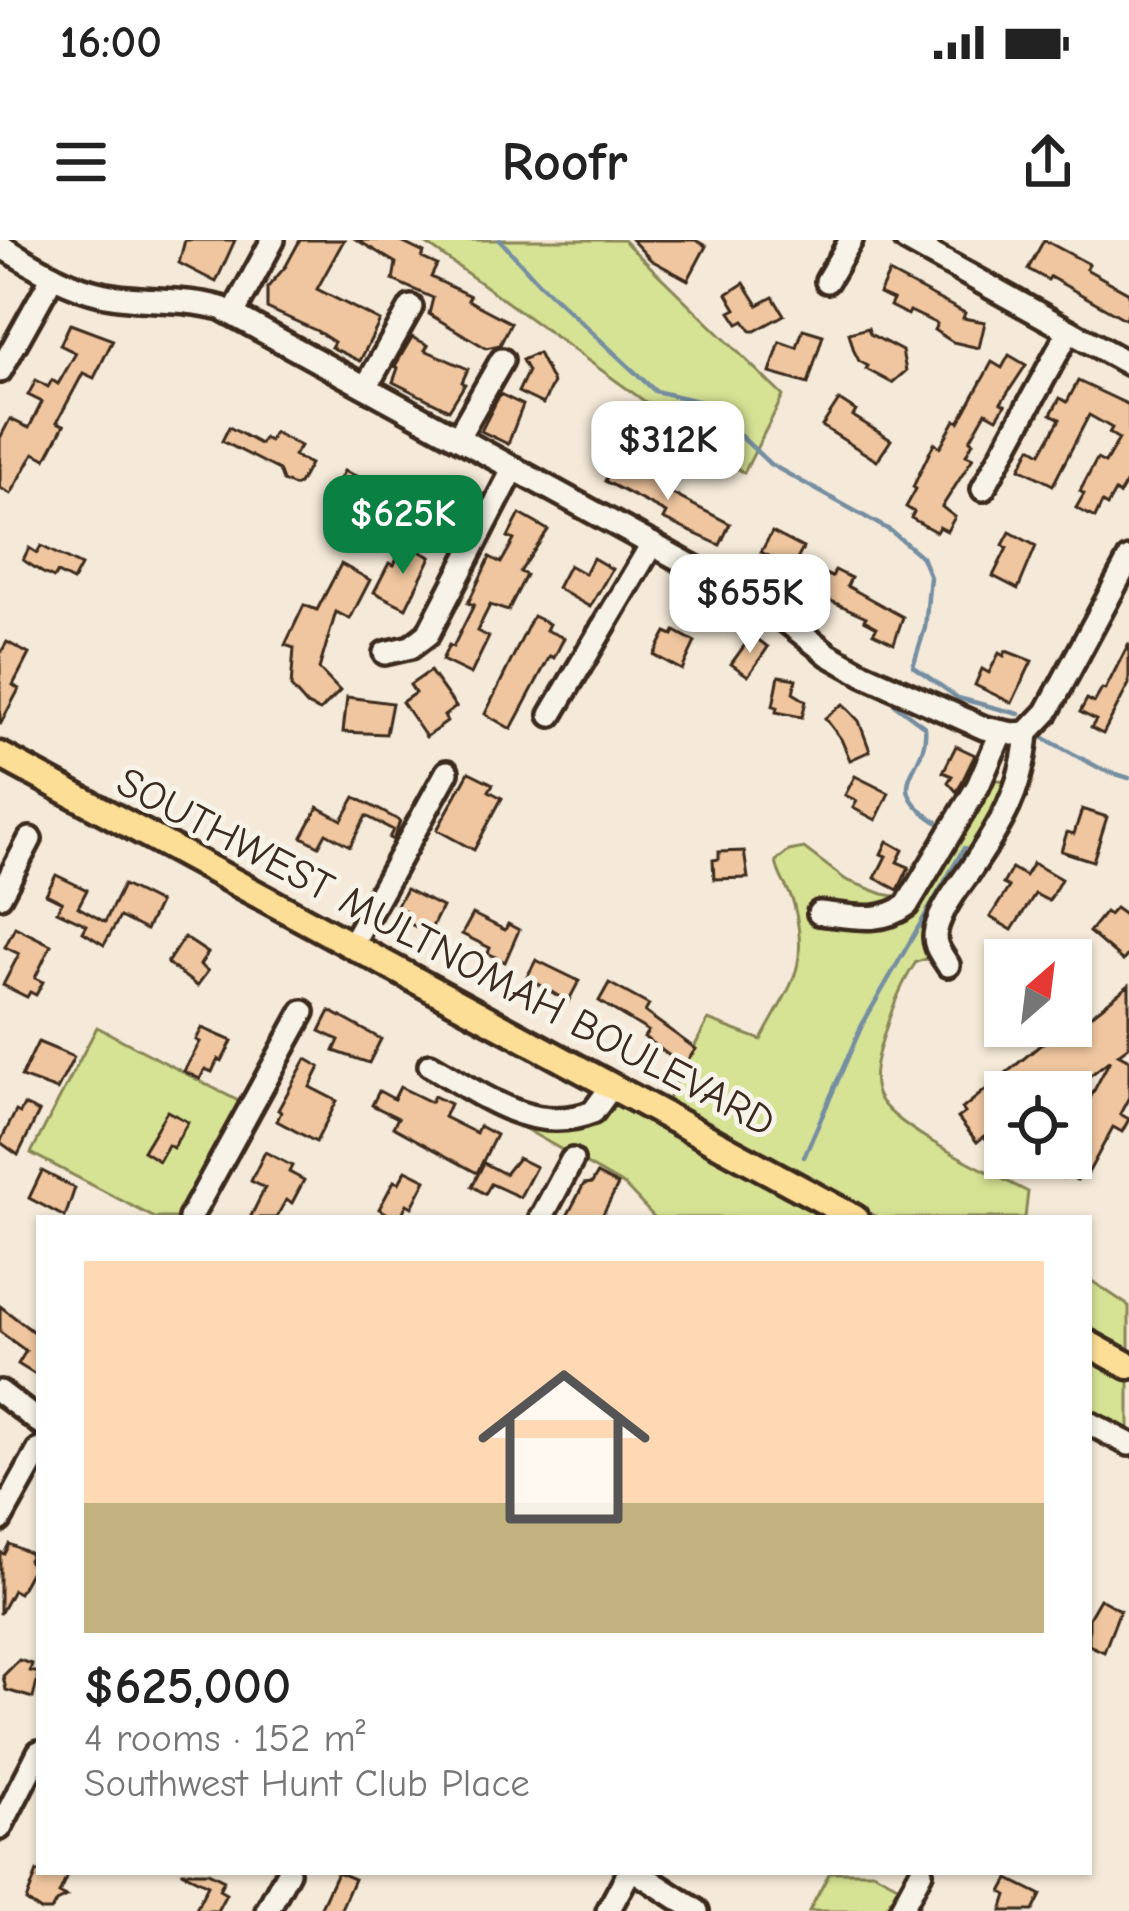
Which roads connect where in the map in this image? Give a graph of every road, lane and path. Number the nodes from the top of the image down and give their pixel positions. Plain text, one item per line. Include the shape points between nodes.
1 (273, 240) edge
2 (851, 240) edge
3 (906, 240) edge
4 (0, 246) edge
5 (53, 276) junction
6 (827, 281) dead end
7 (411, 307) dead end
8 (233, 314) junction
9 (1069, 331) junction
10 (502, 360) dead end
11 (1129, 364) edge
12 (0, 370) edge
13 (366, 387) junction
14 (458, 437) junction
15 (514, 468) junction
16 (983, 489) dead end
17 (652, 544) junction
18 (1129, 559) edge
19 (385, 653) dead end
20 (551, 715) dead end
21 (1001, 733) junction
22 (1027, 733) junction
23 (0, 755) edge
24 (447, 772) dead end
25 (30, 839) dead end
26 (0, 896) edge
27 (819, 913) dead end
28 (352, 944) junction
29 (948, 965) dead end
30 (303, 1012) dead end
31 (430, 1065) dead end
32 (612, 1086) junction
33 (572, 1160) dead end
34 (192, 1215) edge
35 (543, 1215) edge
36 (849, 1215) edge
37 (1092, 1346) edge
38 (1129, 1366) edge
39 (0, 1393) edge
40 (36, 1420) edge
41 (1092, 1425) edge
42 (1129, 1444) edge
43 (36, 1455) edge
44 (0, 1520) edge
45 (36, 1759) edge
46 (0, 1828) edge
47 (286, 1875) edge
48 (631, 1875) edge
49 (638, 1875) edge
50 (919, 1875) edge
51 (267, 1911) edge
52 (608, 1911) edge
53 (697, 1911) edge
54 (900, 1911) edge

1 - 8 street
2 - 6 street
3 - 9 street
4 - 5 street
5 - 8 street via 105,295 192,301
5 - 12 street
7 - 13 street
8 - 13 street
9 - 11 street
9 - 16 street
10 - 14 street
13 - 14 street
14 - 15 street
15 - 17 street
15 - 19 street via 428,634
17 - 20 street
17 - 21 street via 772,610 844,665
18 - 22 street via 1047,712
21 - 22 street
21 - 27 street via 907,904 892,916
22 - 29 street via 1018,790 936,931
23 - 28 main road, SOUTHWEST MULTNOMAH BOULEVARD
24 - 28 street
25 - 26 street
28 - 32 main road, SOUTHWEST MULTNOMAH BOULEVARD
30 - 34 street
31 - 32 street via 533,1118 593,1112
32 - 36 main road, SOUTHWEST MULTNOMAH BOULEVARD
33 - 35 street
37 - 38 main road
39 - 40 street
41 - 42 street
43 - 44 street
45 - 46 street
47 - 51 street
48 - 52 street
49 - 53 street
50 - 54 street

